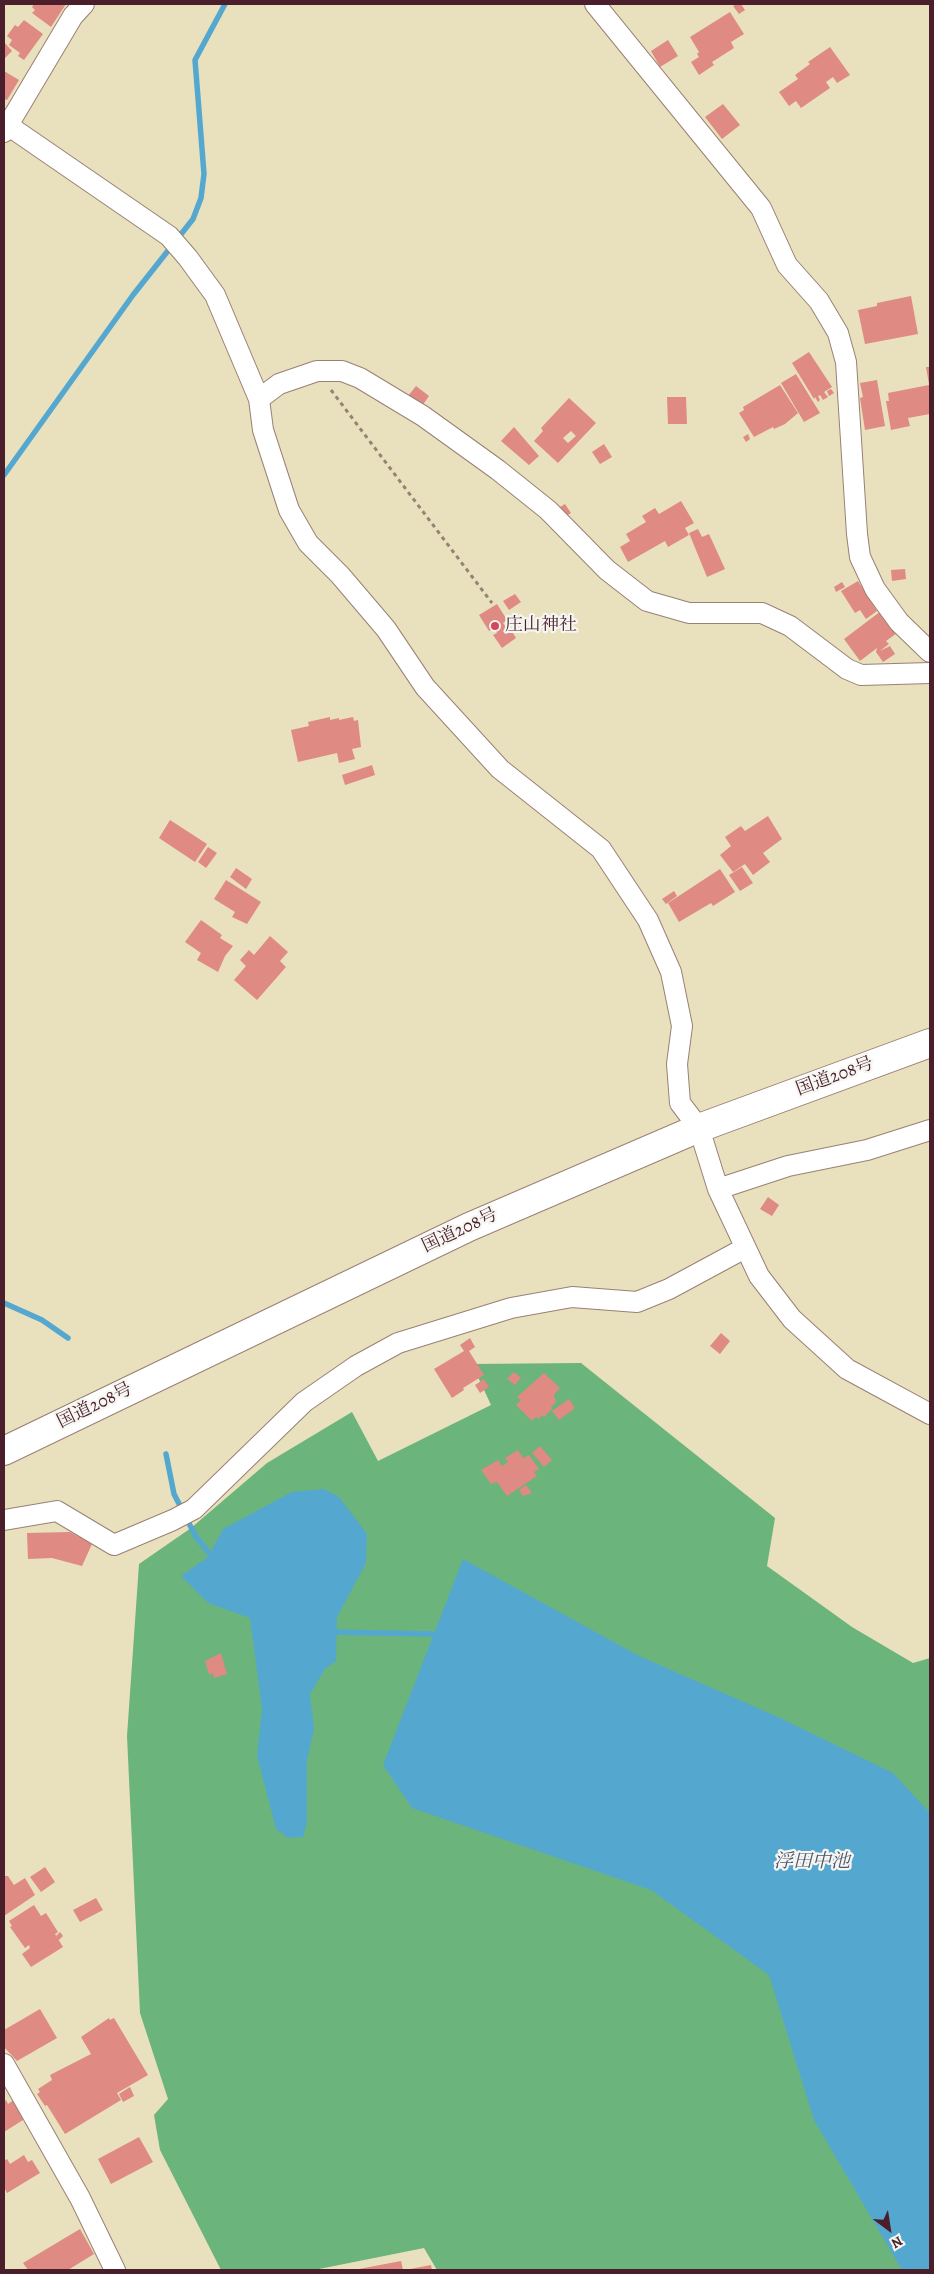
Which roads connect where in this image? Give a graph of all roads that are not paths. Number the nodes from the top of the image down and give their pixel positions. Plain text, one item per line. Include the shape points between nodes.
1 (84, 4) edge
2 (595, 4) edge
3 (5, 128) edge
4 (259, 399) junction
5 (930, 652) edge
6 (930, 673) edge
7 (930, 1043) edge
8 (699, 1128) junction
9 (930, 1130) edge
10 (718, 1189) junction
11 (744, 1248) junction
12 (930, 1414) edge
13 (4, 1451) edge
14 (4, 1520) edge
15 (4, 2064) edge
16 (115, 2270) edge

1 - 3 street via 73,16
2 - 5 street via 761,208 787,265 819,301 838,333 846,362 860,557 875,589 899,622
3 - 4 street via 169,236 215,295
4 - 6 street via 279,384 317,371 342,371 360,378 423,416 498,470 548,510 607,570 647,601 689,613 762,613 790,626 847,669 861,675
4 - 8 street via 263,430 289,510 308,543 386,629 425,687 500,768 601,849 648,920 671,972 682,1026 677,1064 680,1103
7 - 8 highway, 国道208号
8 - 10 street
8 - 13 highway, 国道208号 via 468,1227
9 - 10 street via 867,1150 788,1166
10 - 11 street
11 - 12 street via 759,1276 792,1319 846,1369
11 - 14 street via 669,1289 637,1302 572,1297 511,1308 398,1343 356,1366 304,1402 194,1509 114,1545 57,1511
15 - 16 street via 80,2198

